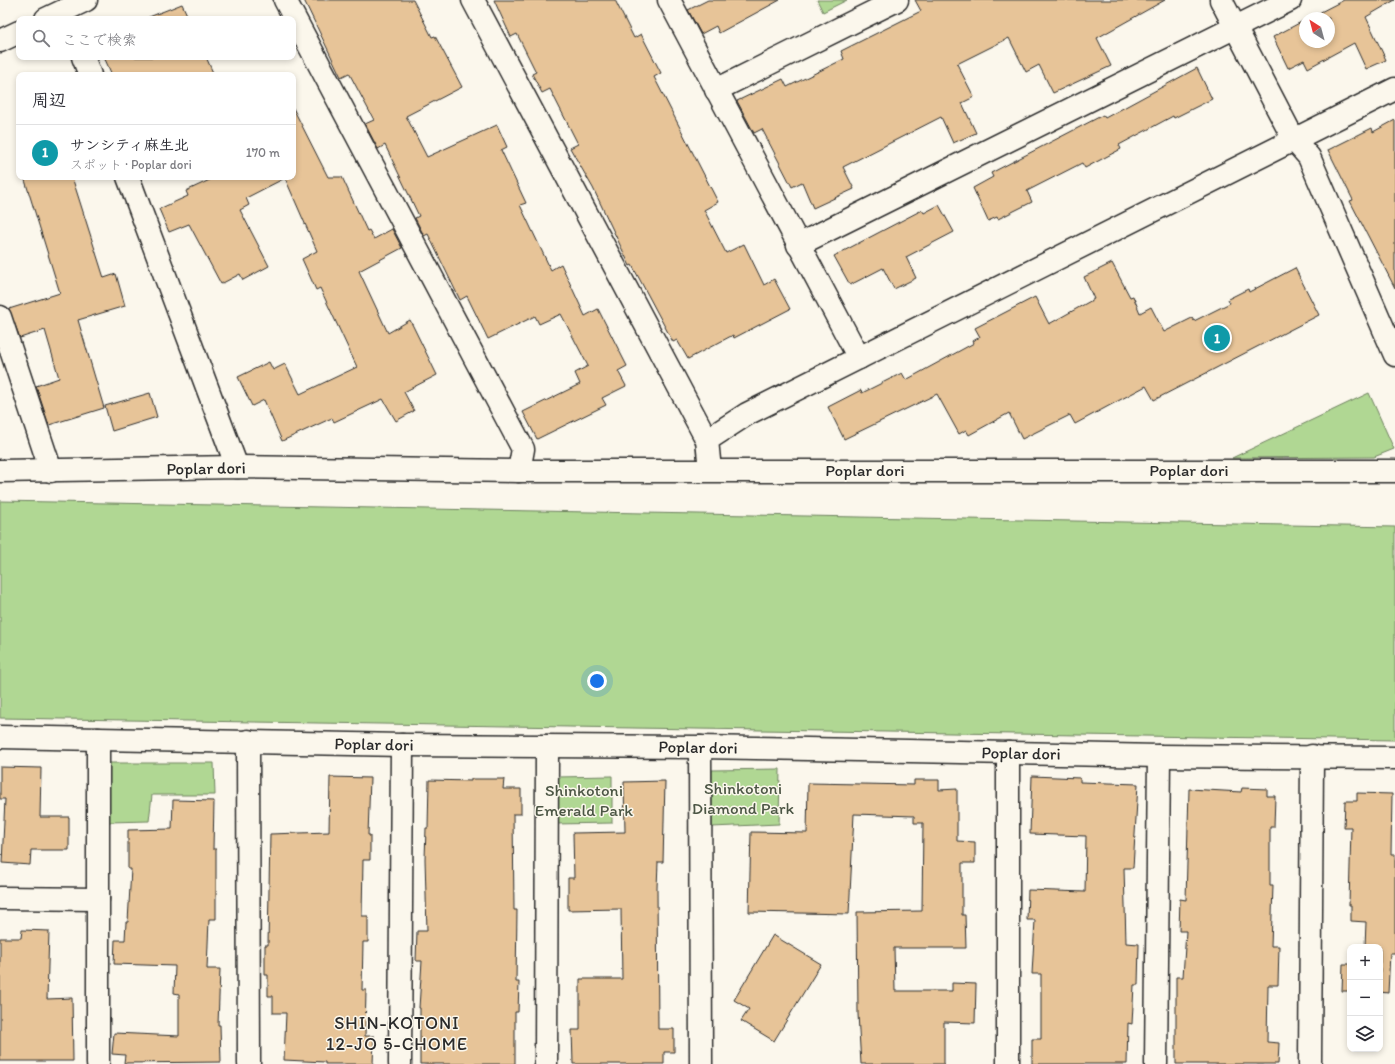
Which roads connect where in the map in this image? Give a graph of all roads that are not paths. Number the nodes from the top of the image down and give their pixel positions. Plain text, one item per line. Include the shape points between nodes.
1 (86, 0) edge
2 (285, 0) edge
3 (473, 0) edge
4 (669, 0) edge
5 (896, 0) edge
6 (1221, 0) edge
7 (1290, 0) edge
8 (60, 12) edge
9 (293, 16) edge
10 (296, 21) edge
11 (1236, 27) junction
12 (16, 33) edge
13 (0, 41) edge
14 (84, 60) edge
15 (89, 72) edge
16 (1395, 89) edge
17 (716, 90) junction
18 (1294, 140) junction
19 (129, 180) edge
20 (798, 245) junction
21 (0, 317) edge
22 (1395, 354) edge
23 (859, 358) junction
24 (707, 440) junction
25 (236, 467) junction
26 (710, 470) junction
27 (0, 471) edge
28 (51, 471) junction
29 (519, 471) junction
30 (1395, 471) edge
31 (0, 737) edge
32 (98, 739) junction
33 (248, 741) junction
34 (402, 745) junction
35 (547, 746) junction
36 (700, 747) junction
37 (1008, 753) junction
38 (1159, 756) junction
39 (1312, 756) junction
40 (1395, 758) edge
41 (0, 898) edge
42 (98, 899) junction
43 (98, 1064) edge
44 (249, 1064) edge
45 (400, 1064) edge
46 (546, 1064) edge
47 (701, 1064) edge
48 (1008, 1064) edge
49 (1156, 1064) edge
50 (1310, 1064) edge

1 - 8 street
2 - 9 street
3 - 24 street
4 - 17 street
5 - 17 street
6 - 11 street
7 - 11 street
10 - 29 street via 523,449
11 - 18 street
11 - 20 street
12 - 13 street
14 - 15 street
16 - 18 street
17 - 20 street
18 - 22 street via 1309,157
18 - 23 street
19 - 25 street
20 - 23 street
21 - 28 street
23 - 24 street via 747,414
24 - 26 street
25 - 28 street, Poplar dori
25 - 29 street, Poplar dori
26 - 29 street, Poplar dori
26 - 30 street, Poplar dori
27 - 28 street, Poplar dori
31 - 32 street, Poplar dori
32 - 33 street, Poplar dori
32 - 42 street
33 - 34 street, Poplar dori
33 - 44 street
34 - 35 street, Poplar dori
34 - 45 street
35 - 36 street, Poplar dori
35 - 46 street
36 - 37 street, Poplar dori
36 - 47 street
37 - 38 street, Poplar dori
37 - 48 street
38 - 39 street, Poplar dori
38 - 49 street
39 - 40 street, Poplar dori
39 - 50 street
41 - 42 street
42 - 43 street

